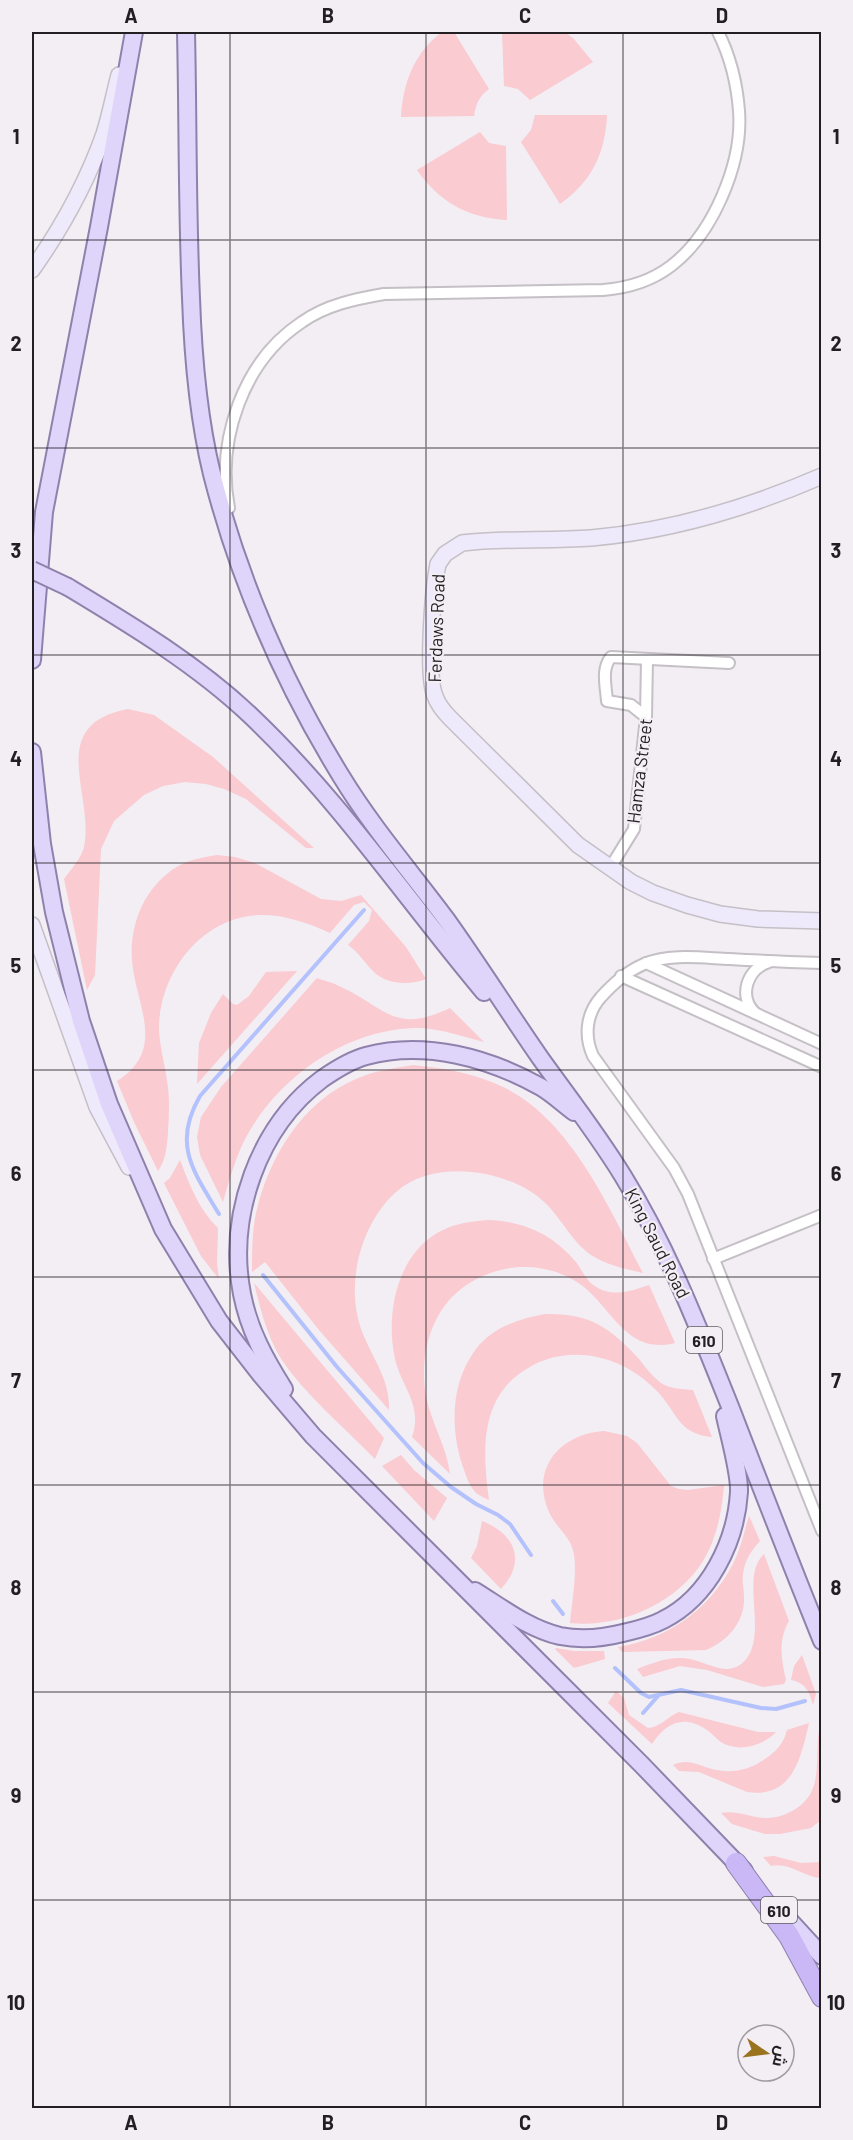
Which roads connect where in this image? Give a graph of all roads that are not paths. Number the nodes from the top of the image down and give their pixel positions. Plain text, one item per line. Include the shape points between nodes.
1 (133, 32) edge
2 (186, 32) edge
3 (718, 32) edge
4 (32, 270) edge
5 (822, 476) edge
6 (239, 561) junction
7 (32, 570) edge
8 (647, 659) junction
9 (32, 660) edge
10 (729, 663) dead end
11 (646, 717) junction
12 (32, 752) edge
13 (610, 868) junction
14 (822, 921) edge
15 (32, 926) edge
16 (772, 961) junction
17 (645, 963) junction
18 (822, 963) edge
19 (621, 976) junction
20 (757, 1015) junction
21 (822, 1044) edge
22 (543, 1061) junction
23 (822, 1067) edge
24 (589, 1123) junction
25 (822, 1215) edge
26 (163, 1229) junction
27 (713, 1259) junction
28 (716, 1371) junction
29 (313, 1436) junction
30 (822, 1531) edge
31 (451, 1576) junction
32 (822, 1641) edge
33 (736, 1863) junction
34 (822, 1956) edge
35 (822, 1997) edge

1 - 4 street via 104,134 78,193
1 - 9 main road via 44,512
2 - 6 main road via 193,347 212,474
3 - 6 street via 735,84 738,138 725,190 695,241 670,266 628,288 384,294 351,300 303,320 268,352 250,377 230,433 227,497
5 - 13 street, Ferdaws Road via 718,515 647,530 591,538 462,543 438,564 431,673 434,695 441,707 578,845
6 - 22 main road via 282,667 343,779
7 - 22 main road, bridge via 68,587 144,634 249,714 309,774 440,940
8 - 10 street
8 - 11 street, Hamza Street
8 - 11 street via 611,657 604,673 607,701 631,705
11 - 13 street, Hamza Street via 634,829
12 - 26 main road via 50,890 81,1021 109,1104
13 - 14 street, Ferdaws Road via 653,893 720,915
15 - 26 street via 97,1107
16 - 17 street via 686,958
16 - 18 street
16 - 20 street via 757,967 748,981 747,1000
17 - 19 street
17 - 20 street
19 - 23 street
19 - 27 street via 595,1004 586,1032 588,1046 674,1168
20 - 21 street
22 - 24 main road, King Saud Road / 610
24 - 28 main road, King Saud Road / 610 via 626,1180 666,1254
24 - 29 main road via 543,1088 507,1070 430,1050 365,1056 335,1070 290,1109 266,1144 250,1181 238,1254 250,1326 265,1359
25 - 27 street
26 - 29 main road via 219,1321
27 - 30 street
28 - 31 main road via 740,1489 737,1513 724,1555 696,1595 680,1610 662,1621 611,1636 561,1636 538,1629
28 - 32 main road, King Saud Road / 610
29 - 31 main road
31 - 33 main road
33 - 34 main road, 610
33 - 35 highway via 789,1936

